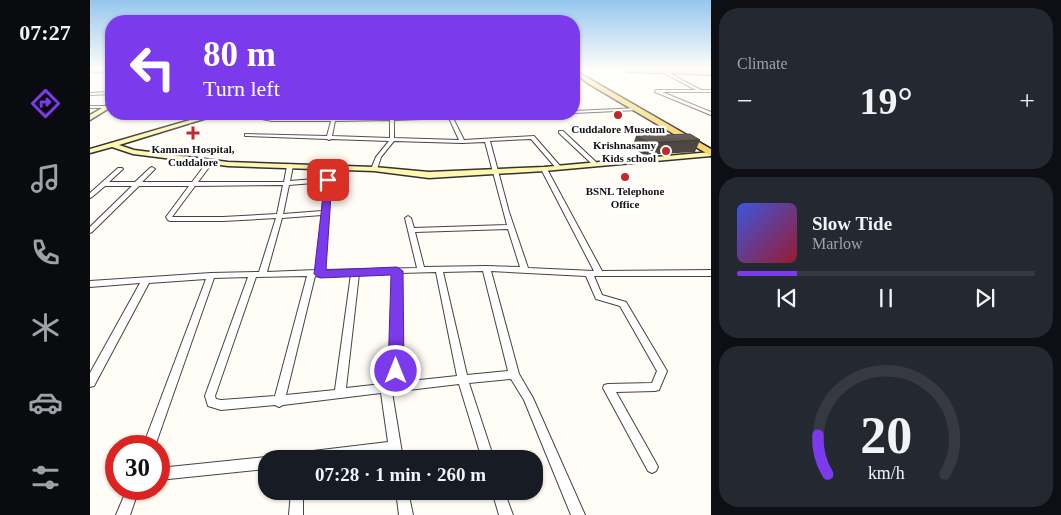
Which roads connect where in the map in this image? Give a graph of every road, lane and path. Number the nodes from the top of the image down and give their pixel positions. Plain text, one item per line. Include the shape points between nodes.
1 (609, 94) edge
2 (663, 94) edge
3 (105, 106) edge
4 (90, 107) edge
5 (105, 109) edge
6 (634, 110) junction
7 (580, 112) edge
8 (711, 114) edge
9 (90, 118) edge
10 (197, 120) edge
11 (272, 120) edge
12 (299, 120) joint
13 (333, 120) joint
14 (393, 120) edge
15 (452, 120) edge
16 (561, 132) dead end
17 (247, 135) dead end
18 (329, 139) junction
19 (487, 140) junction
20 (392, 141) junction
21 (462, 142) junction
22 (113, 145) junction
23 (90, 151) edge
24 (710, 155) edge
25 (210, 162) junction
26 (594, 163) junction
27 (290, 166) junction
28 (333, 167) junction
29 (558, 167) junction
30 (120, 169) dead end
31 (152, 169) dead end
32 (374, 169) junction
33 (544, 169) junction
34 (494, 172) junction
35 (328, 180) junction
36 (286, 183) junction
37 (102, 184) junction
38 (137, 184) junction
39 (194, 184) junction
40 (90, 196) edge
41 (326, 213) junction
42 (279, 215) junction
43 (408, 218) dead end
44 (511, 227) junction
45 (411, 230) junction
46 (90, 231) edge
47 (486, 268) junction
48 (421, 270) junction
49 (438, 270) junction
50 (524, 270) junction
51 (397, 271) junction
52 (355, 273) junction
53 (711, 273) edge
54 (257, 274) junction
55 (315, 274) junction
56 (594, 274) junction
57 (211, 276) junction
58 (146, 280) junction
59 (90, 284) edge
60 (514, 375) junction
61 (463, 379) junction
62 (90, 383) edge
63 (391, 388) junction
64 (340, 394) junction
65 (279, 402) junction
66 (153, 435) edge
67 (396, 450) edge
68 (485, 450) edge
69 (258, 464) edge
70 (652, 467) dead end
71 (170, 473) edge
72 (128, 500) edge
73 (297, 500) edge
74 (404, 500) edge
75 (501, 500) edge
76 (122, 515) edge
77 (296, 515) edge
78 (406, 515) edge
79 (506, 515) edge
80 (578, 515) edge

1 - 6 main road
2 - 8 street
3 - 4 street
5 - 9 street
6 - 7 street
6 - 24 main road
10 - 22 street
11 - 12 street
12 - 13 street
13 - 18 street
14 - 20 street
15 - 21 street
16 - 26 street
17 - 18 street
18 - 20 street
19 - 21 street
19 - 29 street via 532,137
19 - 34 street
20 - 21 street
20 - 32 street via 378,157
22 - 23 street
22 - 25 street via 133,152
24 - 26 street
25 - 27 street
25 - 39 street
26 - 29 street
27 - 28 street
27 - 36 street
28 - 32 street
28 - 35 street
29 - 33 street
30 - 37 street
31 - 38 street
32 - 34 street via 429,174
33 - 34 street
33 - 56 street
34 - 44 street
35 - 36 street
35 - 41 street
36 - 39 street
36 - 42 street
37 - 38 street
37 - 40 street
38 - 39 street
38 - 46 street
39 - 42 street via 170,219
41 - 42 street
41 - 55 street
42 - 54 street
43 - 45 street
44 - 45 street
44 - 50 street
45 - 48 street
47 - 49 street
47 - 50 street
47 - 60 street
48 - 49 street
48 - 51 street
49 - 61 street
50 - 56 street
51 - 52 street
51 - 63 street
52 - 55 street
52 - 64 street
53 - 56 street
54 - 55 street
54 - 57 street
54 - 65 street via 210,396 212,403 221,405
55 - 65 street
56 - 70 street via 599,297 623,304 662,370 655,387 608,388
57 - 58 street
57 - 66 street
58 - 59 street
58 - 62 street
60 - 61 street
60 - 80 street via 528,398
61 - 63 street
61 - 68 street
63 - 64 street
63 - 67 street
64 - 65 street
69 - 71 street
72 - 76 street
73 - 77 street
74 - 78 street
75 - 79 street

